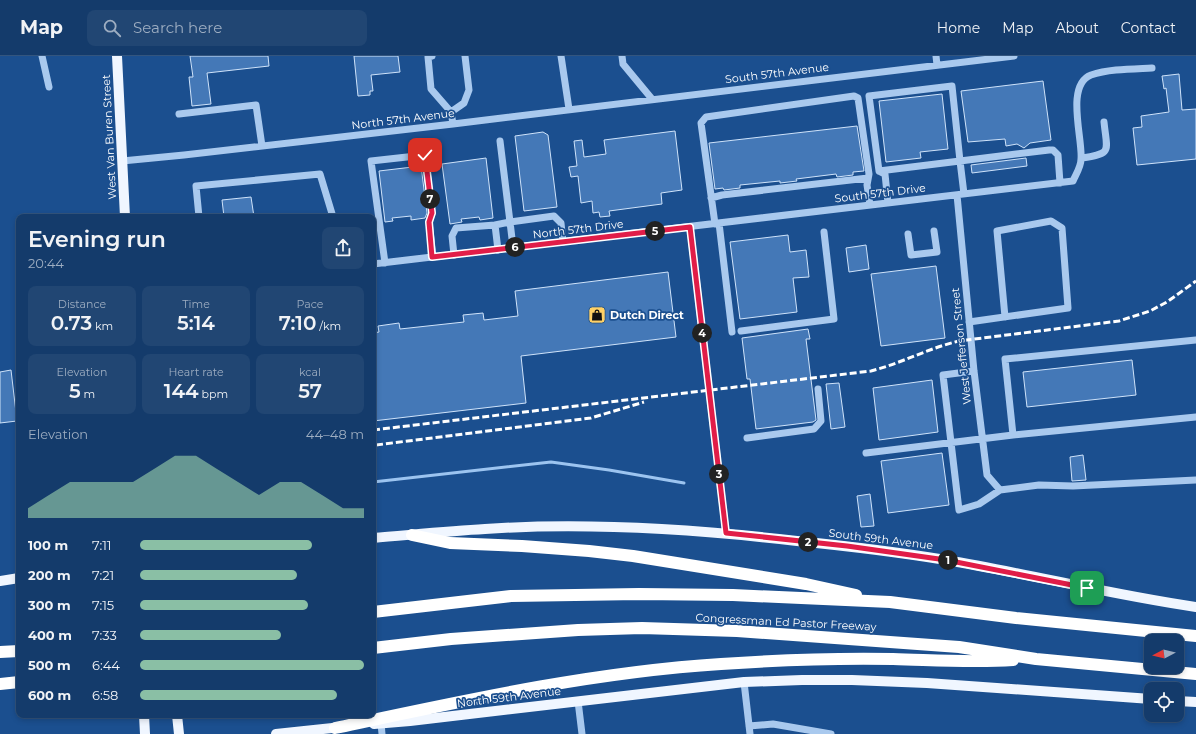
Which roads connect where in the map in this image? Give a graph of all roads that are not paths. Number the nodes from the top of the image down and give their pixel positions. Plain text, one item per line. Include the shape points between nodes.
1 (42, 56) edge
2 (116, 56) edge
3 (429, 56) edge
4 (465, 56) edge
5 (561, 56) edge
6 (622, 56) edge
7 (936, 56) edge
8 (1014, 56) edge
9 (937, 65) junction
10 (1152, 68) dead end
11 (49, 87) dead end
12 (686, 95) joint
13 (652, 99) junction
14 (569, 109) junction
15 (451, 112) junction
16 (179, 114) dead end
17 (1104, 122) dead end
18 (453, 124) junction
19 (500, 141) dead end
20 (262, 146) junction
21 (1082, 158) junction
22 (122, 161) junction
23 (960, 161) junction
24 (880, 171) junction
25 (868, 178) junction
26 (1060, 183) junction
27 (961, 195) junction
28 (711, 198) junction
29 (888, 203) junction
30 (870, 205) junction
31 (124, 214) edge
32 (199, 214) edge
33 (332, 214) edge
34 (510, 222) junction
35 (495, 224) junction
36 (717, 224) junction
37 (690, 227) junction
38 (934, 231) dead end
39 (824, 232) dead end
40 (908, 234) dead end
41 (563, 242) junction
42 (513, 248) junction
43 (498, 250) junction
44 (454, 255) junction
45 (432, 257) junction
46 (385, 262) junction
47 (376, 264) edge
48 (1005, 317) junction
49 (969, 322) junction
50 (741, 331) dead end
51 (732, 332) dead end
52 (1196, 340) edge
53 (974, 371) junction
54 (818, 389) dead end
55 (1196, 417) edge
56 (1013, 435) junction
57 (746, 438) dead end
58 (983, 438) junction
59 (951, 442) junction
60 (866, 453) dead end
61 (1196, 480) edge
62 (1000, 490) junction
63 (726, 533) junction
64 (412, 535) junction
65 (376, 538) edge
66 (16, 578) edge
67 (0, 581) edge
68 (890, 602) junction
69 (1196, 607) edge
70 (376, 612) edge
71 (1196, 636) edge
72 (376, 648) edge
73 (16, 651) edge
74 (0, 652) edge
75 (1036, 659) junction
76 (1196, 674) edge
77 (16, 682) edge
78 (744, 682) junction
79 (0, 684) edge
80 (1144, 699) edge
81 (578, 701) junction
82 (1184, 701) edge
83 (1196, 702) edge
84 (144, 718) edge
85 (177, 718) edge
86 (381, 723) junction
87 (749, 726) junction
88 (335, 728) junction
89 (145, 734) edge
90 (179, 734) edge
91 (276, 734) edge
92 (382, 734) edge
93 (582, 734) edge
94 (750, 734) edge
95 (831, 734) edge

1 - 11 street
2 - 22 main road, West Van Buren Street
3 - 15 street via 431,89
4 - 15 street via 468,90 464,103
5 - 14 street
6 - 13 street via 623,64
7 - 9 street
8 - 9 street, South 57th Avenue
9 - 12 street, South 57th Avenue
10 - 21 street via 1090,75 1084,80 1078,90 1077,106
12 - 13 street, North 57th Avenue
13 - 14 street, North 57th Avenue
14 - 18 street, North 57th Avenue
15 - 18 street
16 - 20 street via 256,105
17 - 21 street via 1107,148 1105,152 1102,155
18 - 20 street, North 57th Avenue
19 - 34 street
20 - 22 street, North 57th Avenue
21 - 26 street, South 57th Drive via 1072,182
22 - 31 main road, West Van Buren Street
23 - 24 street
23 - 24 street, West Jefferson Street via 952,86 869,96
23 - 26 street via 1053,150 1058,154
23 - 27 street, West Jefferson Street
24 - 29 street via 885,174
25 - 28 street
25 - 28 street via 858,98 854,96 706,117 701,123
25 - 30 street
26 - 27 street, South 57th Drive
27 - 29 street, South 57th Drive
27 - 49 street, West Jefferson Street
28 - 36 street
29 - 30 street, South 57th Drive
30 - 36 street, South 57th Drive
32 - 33 street via 196,186 320,174
34 - 35 street
34 - 41 street via 554,216 561,223
34 - 42 street
35 - 43 street
35 - 44 street via 456,228 452,236
36 - 37 street, South 57th Drive
36 - 51 street
37 - 41 street, North 57th Drive
37 - 63 street
38 - 40 street via 937,252 911,255
39 - 50 street via 834,319
41 - 42 street, North 57th Drive
42 - 43 street, North 57th Drive
43 - 44 street, North 57th Drive
44 - 45 street, North 57th Drive
45 - 46 street, North 57th Drive
45 - 46 street via 429,222 432,213 425,155 371,161
46 - 47 street, North 57th Drive
48 - 48 street via 1068,308 1062,228 1051,221 997,231
48 - 49 street
49 - 53 street, West Jefferson Street
52 - 56 street via 1005,359
53 - 58 street, West Jefferson Street
53 - 59 street via 943,375
54 - 57 street via 821,421 814,429
55 - 56 street
56 - 58 street
58 - 59 street
58 - 62 street, West Jefferson Street via 987,474
59 - 60 street
59 - 62 street via 959,510 979,504
61 - 62 street via 1073,486 1039,485
63 - 64 main road via 564,527 486,528
63 - 69 main road, South 59th Avenue via 946,560
64 - 65 main road
64 - 68 highway via 450,543 522,546 633,556 806,584
66 - 67 main road
68 - 70 highway, Congressman Ed Pastor Freeway via 734,594 512,596
68 - 71 highway, Congressman Ed Pastor Freeway
72 - 75 highway, Congressman Ed Pastor Freeway via 510,635 642,628 745,632 944,646
73 - 74 highway
75 - 76 highway, Congressman Ed Pastor Freeway
75 - 88 highway via 981,662 841,658 704,665 564,683
77 - 79 highway
78 - 80 main road via 852,680
78 - 81 main road, North 59th Avenue
78 - 87 street
81 - 86 main road, North 59th Avenue
81 - 93 street
82 - 83 main road
84 - 89 main road
85 - 90 main road
86 - 88 main road, North 59th Avenue
86 - 92 street
87 - 94 street
87 - 95 street via 773,724
88 - 91 main road, North 59th Avenue

